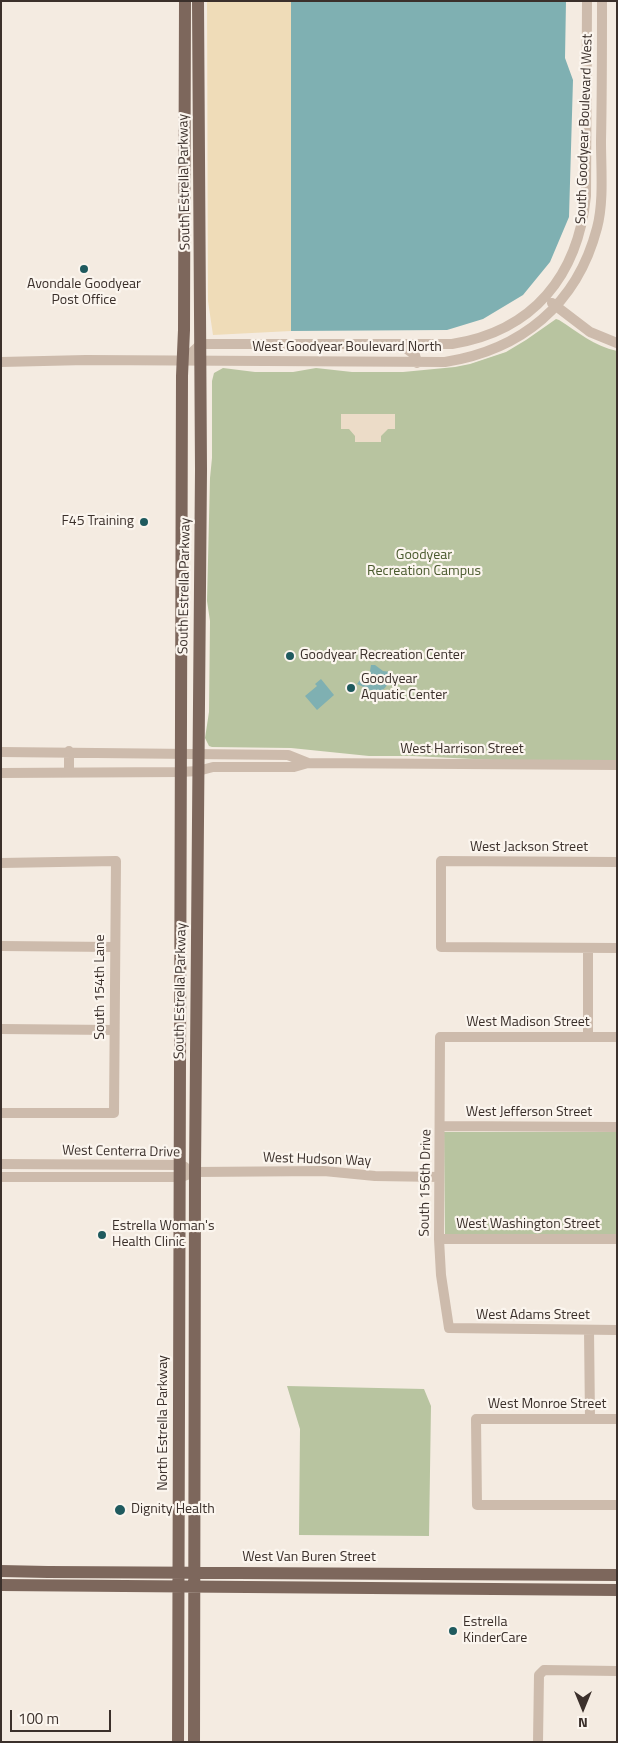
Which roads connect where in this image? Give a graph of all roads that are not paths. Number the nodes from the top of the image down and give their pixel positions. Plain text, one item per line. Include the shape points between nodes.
1 (185, 1) edge
2 (198, 1) edge
3 (587, 1) edge
4 (602, 1) edge
5 (199, 168) junction
6 (586, 174) junction
7 (185, 226) junction
8 (597, 227) junction
9 (201, 280) junction
10 (546, 297) junction
11 (557, 307) junction
12 (617, 343) edge
13 (201, 344) junction
14 (399, 344) junction
15 (183, 361) junction
16 (200, 361) junction
17 (1, 362) edge
18 (418, 362) junction
19 (182, 552) junction
20 (200, 601) junction
21 (1, 752) edge
22 (69, 752) junction
23 (181, 753) junction
24 (198, 753) junction
25 (308, 763) junction
26 (617, 765) edge
27 (198, 771) junction
28 (69, 772) junction
29 (181, 772) junction
30 (1, 773) edge
31 (617, 862) edge
32 (1, 863) edge
33 (1, 946) edge
34 (114, 947) junction
35 (588, 948) junction
36 (617, 948) edge
37 (1, 1029) edge
38 (114, 1030) junction
39 (440, 1037) joint
40 (588, 1037) junction
41 (617, 1037) edge
42 (1, 1113) edge
43 (440, 1126) junction
44 (617, 1127) edge
45 (1, 1164) edge
46 (181, 1171) junction
47 (195, 1172) junction
48 (1, 1177) edge
49 (439, 1177) junction
50 (439, 1239) junction
51 (617, 1239) edge
52 (450, 1328) joint
53 (589, 1330) junction
54 (617, 1330) edge
55 (179, 1377) junction
56 (195, 1377) junction
57 (590, 1419) junction
58 (617, 1419) edge
59 (617, 1505) edge
60 (1, 1571) edge
61 (178, 1572) junction
62 (195, 1572) junction
63 (390, 1574) junction
64 (617, 1575) edge
65 (1, 1585) edge
66 (179, 1587) junction
67 (196, 1587) junction
68 (390, 1589) junction
69 (617, 1590) edge
70 (617, 1671) edge
71 (178, 1742) edge
72 (194, 1742) edge
73 (538, 1742) edge

1 - 7 main road, South Estrella Parkway
2 - 5 main road, South Estrella Parkway
3 - 6 street, South Goodyear Boulevard West
4 - 8 street, South Goodyear Boulevard West
5 - 7 main road via 192,210
5 - 9 main road, South Estrella Parkway
6 - 8 street via 591,191 591,221
6 - 10 street, South Goodyear Boulevard West via 585,210 577,245 564,272
7 - 9 main road via 192,235 195,268
7 - 15 main road, South Estrella Parkway
8 - 11 street, South Goodyear Boulevard West via 582,267
9 - 13 main road, South Estrella Parkway
10 - 11 street
10 - 14 street, West Goodyear Boulevard North via 510,324 474,340
11 - 12 street via 590,332
11 - 18 street, West Goodyear Boulevard North via 525,333 495,349 458,360
13 - 14 street, West Goodyear Boulevard North
13 - 15 street
13 - 16 main road, South Estrella Parkway
14 - 18 street via 415,355
15 - 16 street, West Goodyear Boulevard North
15 - 17 street, West Goodyear Boulevard North
15 - 19 main road, South Estrella Parkway
16 - 18 street, West Goodyear Boulevard North
16 - 20 main road, South Estrella Parkway
19 - 20 main road via 193,565 193,588
19 - 23 main road, South Estrella Parkway
20 - 24 main road, South Estrella Parkway
21 - 22 street, West Harrison Street
22 - 23 street, West Harrison Street
22 - 28 street
23 - 24 street, West Harrison Street
23 - 29 main road, South Estrella Parkway
24 - 25 street, West Harrison Street via 288,755
24 - 27 main road, South Estrella Parkway
25 - 26 street, West Harrison Street
25 - 27 street, West Harrison Street via 294,767 213,767
27 - 29 street, West Harrison Street
27 - 47 main road, South Estrella Parkway
28 - 29 street, West Harrison Street
28 - 30 street, West Harrison Street
29 - 46 main road, South Estrella Parkway
31 - 35 street, West Jackson Street via 441,861 441,947
32 - 34 street, South 154th Lane via 116,861
33 - 34 street
34 - 38 street, South 154th Lane
35 - 36 street
35 - 40 street
37 - 38 street
38 - 42 street, South 154th Lane via 114,1113
39 - 40 street, West Madison Street
39 - 43 street, South 156th Drive
40 - 41 street, West Madison Street
43 - 44 street, West Jefferson Street
43 - 49 street, South 156th Drive
45 - 46 street, West Centerra Drive
46 - 47 street, West Centerra Drive
46 - 48 street, West Centerra Drive
46 - 55 main road, North Estrella Parkway
47 - 49 street, West Hudson Way via 324,1171
47 - 56 main road
49 - 50 street, South 156th Drive
50 - 51 street, West Washington Street
50 - 52 street, South 156th Drive
52 - 53 street, West Adams Street
53 - 54 street, West Adams Street
53 - 57 street
55 - 56 main road
55 - 61 main road, North Estrella Parkway
56 - 62 main road
57 - 58 street, West Monroe Street
57 - 59 street, West Monroe Street via 476,1419 477,1505
60 - 61 main road, West Van Buren Street
61 - 62 main road, West Van Buren Street
61 - 66 main road, North Estrella Parkway
62 - 63 main road, West Van Buren Street
62 - 67 main road
63 - 64 main road, West Van Buren Street
63 - 68 main road
65 - 66 main road
66 - 67 main road
66 - 71 main road, North Estrella Parkway
67 - 68 main road
67 - 72 main road
68 - 69 main road
70 - 73 street via 544,1670 539,1675

